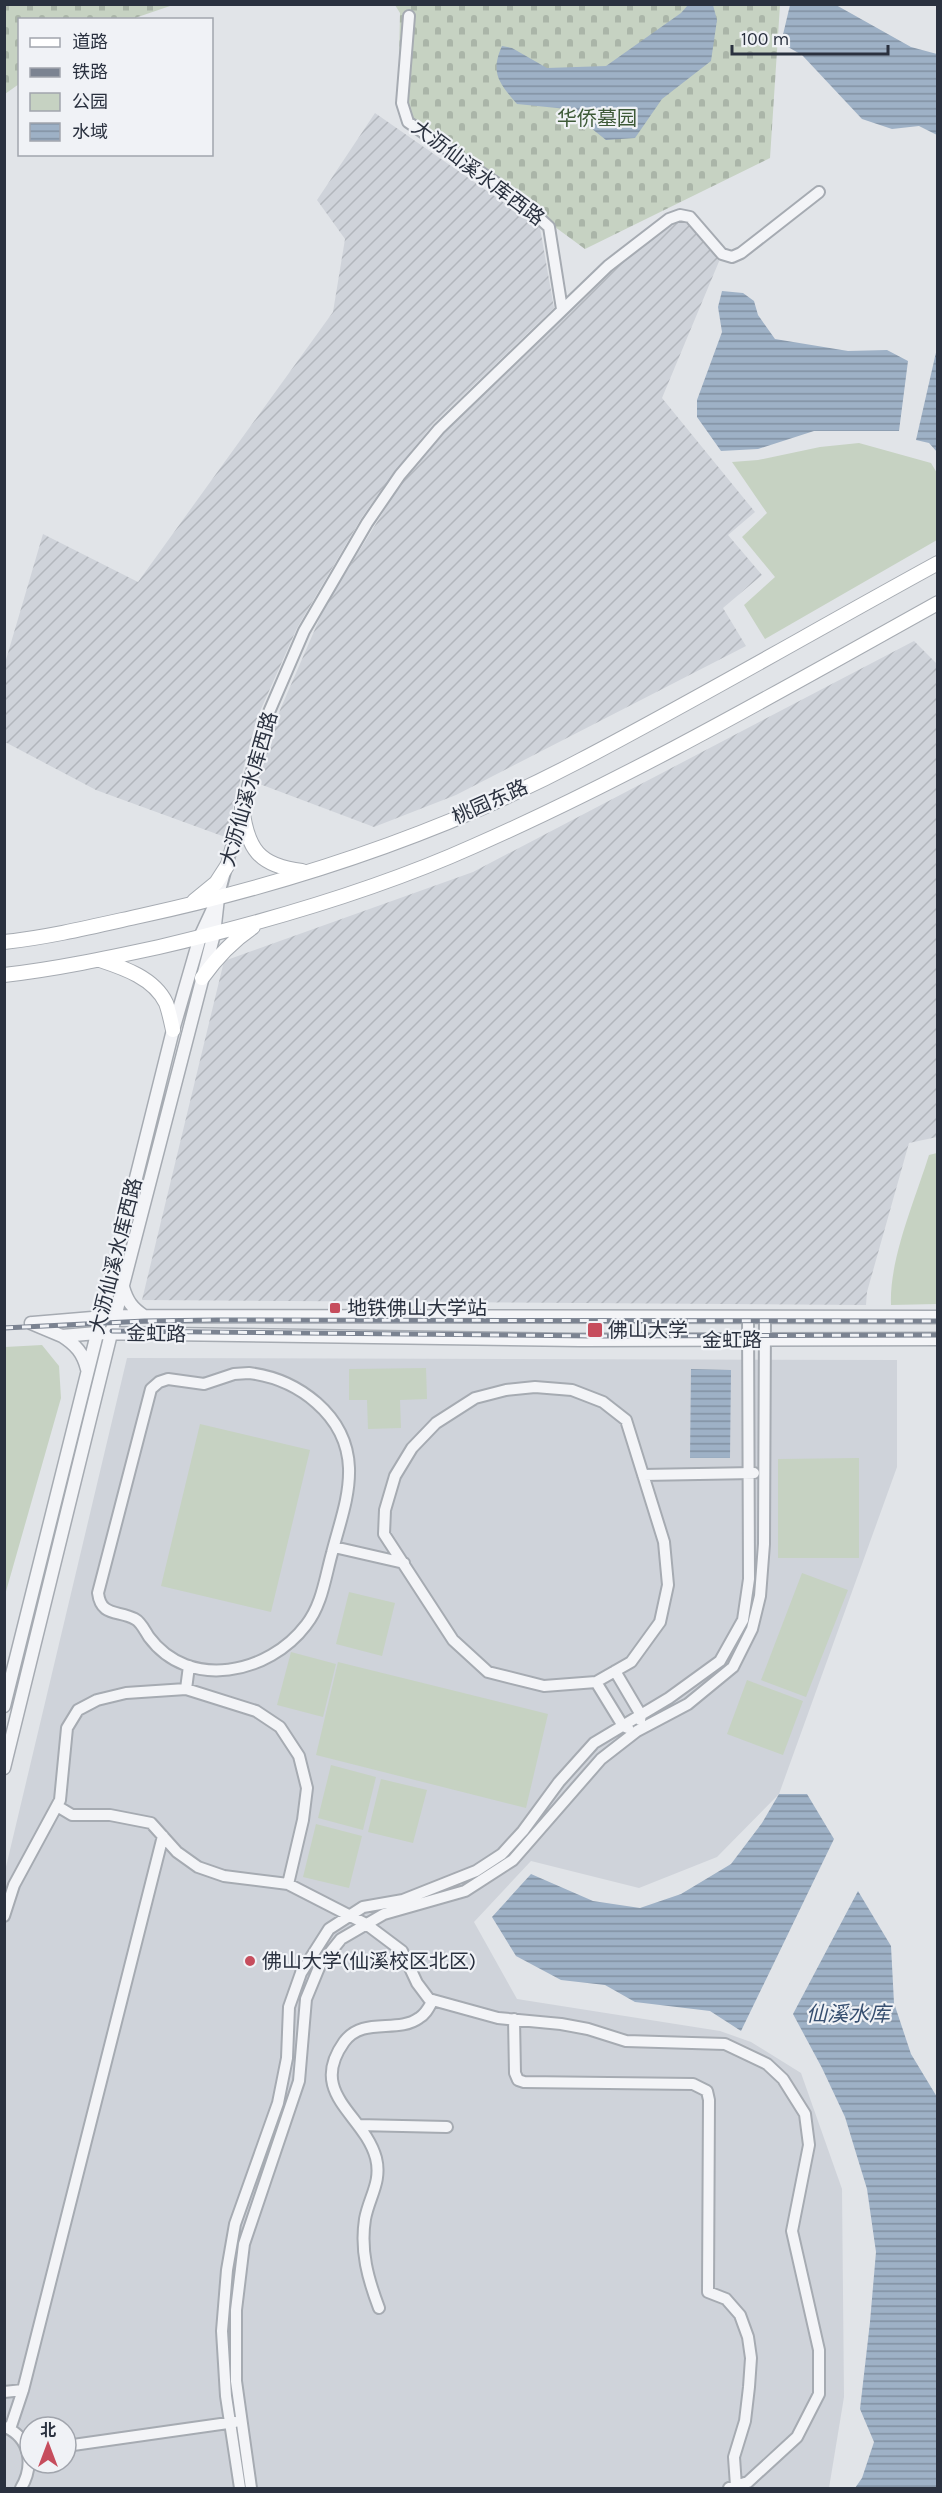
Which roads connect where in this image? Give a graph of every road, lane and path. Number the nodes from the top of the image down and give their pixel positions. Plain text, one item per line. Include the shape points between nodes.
1 (410, 15) dead end
2 (819, 192) dead end
3 (562, 309) junction
4 (938, 563) edge
5 (938, 603) edge
6 (242, 807) junction
7 (227, 866) junction
8 (308, 872) junction
9 (218, 898) junction
10 (181, 907) junction
11 (261, 921) junction
12 (214, 934) junction
13 (200, 937) junction
14 (4, 942) edge
15 (100, 960) junction
16 (4, 975) edge
17 (202, 978) junction
18 (173, 1030) junction
19 (109, 1283) junction
20 (123, 1285) junction
21 (116, 1316) junction
22 (144, 1316) junction
23 (100, 1317) junction
24 (748, 1317) junction
25 (765, 1317) junction
26 (938, 1317) edge
27 (72, 1319) junction
28 (97, 1333) junction
29 (112, 1334) junction
30 (62, 1336) junction
31 (938, 1339) edge
32 (748, 1340) junction
33 (765, 1340) junction
34 (87, 1371) junction
35 (747, 1473) junction
36 (764, 1473) junction
37 (643, 1474) junction
38 (333, 1547) junction
39 (404, 1563) junction
40 (189, 1666) junction
41 (615, 1671) junction
42 (596, 1682) junction
43 (186, 1689) junction
44 (5, 1703) edge
45 (20, 1704) junction
46 (641, 1715) junction
47 (11, 1717) edge
48 (623, 1726) junction
49 (637, 1731) junction
50 (4, 1768) edge
51 (57, 1806) junction
52 (163, 1836) junction
53 (288, 1884) junction
54 (4, 1916) edge
55 (349, 1916) junction
56 (366, 1924) junction
57 (433, 2000) junction
58 (514, 2019) junction
59 (358, 2125) junction
60 (447, 2127) dead end
61 (379, 2308) dead end
62 (23, 2390) junction
63 (4, 2392) edge
64 (242, 2420) junction
65 (230, 2423) junction
66 (7, 2428) edge
67 (78, 2444) edge
68 (732, 2487) edge
69 (240, 2488) edge
70 (251, 2488) edge

1 - 3 street, 大沥仙溪水库西路 via 402,103 408,122 515,196 549,227
2 - 3 street via 732,257 722,254 690,216 669,219 608,266
3 - 6 street, 大沥仙溪水库西路 via 439,429 400,475 368,523 300,641 266,719
4 - 8 main road, 桃园东路 via 579,761 460,817
5 - 11 main road, 桃园东路 via 574,800 424,866
6 - 7 street, 大沥仙溪水库西路
6 - 8 main road via 251,846 264,860 281,869
7 - 9 street, 大沥仙溪水库西路
7 - 10 main road via 216,884
8 - 9 main road, 桃园东路
9 - 10 main road, 桃园东路
9 - 12 street
9 - 13 street, 大沥仙溪水库西路
10 - 14 main road, 桃园东路
11 - 12 main road, 桃园东路
11 - 17 main road via 216,958
12 - 13 main road, 桃园东路
12 - 17 street
13 - 15 main road, 桃园东路
13 - 18 street, 大沥仙溪水库西路
15 - 16 main road, 桃园东路
15 - 18 main road via 148,981 165,1002
17 - 20 street
18 - 19 street, 大沥仙溪水库西路
19 - 23 street, 大沥仙溪水库西路
19 - 27 street via 99,1303
20 - 21 street
20 - 22 street via 126,1298
21 - 22 street, 金虹路
21 - 23 street, 金虹路
21 - 29 street
22 - 24 street, 金虹路
23 - 27 street, 金虹路
23 - 28 street, 大沥仙溪水库西路
24 - 25 street, 金虹路
24 - 32 street
25 - 26 street, 金虹路
25 - 33 street
27 - 30 street, 金虹路 via 32,1323
28 - 29 street, 金虹路
28 - 30 street, 金虹路
28 - 34 street, 大沥仙溪水库西路
29 - 32 street, 金虹路
29 - 45 street
30 - 34 street via 83,1355
31 - 33 street, 金虹路
32 - 33 street, 金虹路
32 - 35 street
33 - 36 street
34 - 44 street, 大沥仙溪水库西路
35 - 36 street
35 - 37 street
35 - 46 street via 748,1578 743,1620 720,1661
36 - 49 street via 760,1596 752,1629 732,1667 688,1704
37 - 39 street via 626,1420 603,1402 572,1390 535,1387 476,1398 436,1423 412,1448 394,1476 385,1510 384,1534
37 - 41 street via 664,1542 668,1586 660,1622 631,1662
38 - 39 street
38 - 40 street via 317,1609 287,1645 244,1668 216,1671
38 - 40 street via 347,1497 349,1467 331,1415 292,1385 267,1375 234,1374 204,1384 168,1379 159,1382 151,1389 98,1593 106,1610 137,1620 158,1649
39 - 42 street via 453,1640 488,1672 544,1686
40 - 43 street
41 - 42 street
41 - 46 street
42 - 48 street
43 - 51 street via 126,1693 97,1700 78,1710 67,1728
43 - 53 street via 256,1711 280,1727 299,1756 307,1788
44 - 45 street
45 - 47 street
46 - 48 street
46 - 49 street
47 - 50 street
48 - 49 street
48 - 55 street via 594,1743 502,1854 476,1871 403,1900 363,1907
49 - 56 street via 601,1759 513,1860 465,1891 384,1914
51 - 52 street via 72,1815 110,1815 151,1823
51 - 54 street via 14,1885
52 - 53 street via 198,1867 224,1876
52 - 62 street
53 - 55 street
55 - 56 street
55 - 65 street via 329,1929 301,1973 289,2007 287,2058 278,2103 235,2224 222,2331
56 - 57 street via 402,1951 417,1983
56 - 64 street via 341,1939 320,1965 306,2000 299,2081 244,2244 236,2310 236,2381
57 - 58 street
57 - 59 street via 418,2020 374,2025 355,2032 337,2053 332,2087
58 - 68 street via 518,2080 693,2084 707,2091 708,2292 726,2299 740,2315 751,2358 745,2421 734,2457
58 - 68 street via 588,2029 626,2041 725,2044 767,2064 783,2079 805,2114 809,2145 792,2231 819,2350 819,2394 797,2437 748,2482
59 - 60 street
59 - 61 street via 370,2142 379,2171 365,2218 363,2254
62 - 63 street
62 - 66 street
64 - 65 street
64 - 70 street
65 - 67 street
65 - 69 street

